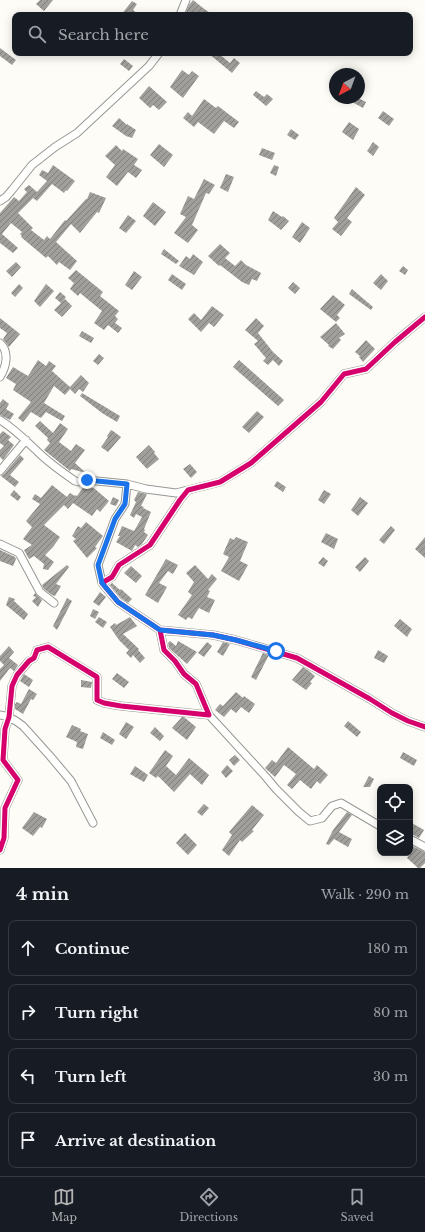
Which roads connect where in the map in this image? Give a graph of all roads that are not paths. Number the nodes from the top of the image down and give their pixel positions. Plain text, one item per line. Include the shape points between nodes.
1 (186, 0) edge
2 (181, 12) edge
3 (157, 56) edge
4 (0, 201) edge
5 (425, 318) edge
6 (0, 343) edge
7 (0, 377) edge
8 (0, 420) edge
9 (26, 440) junction
10 (0, 471) edge
11 (127, 484) junction
12 (188, 490) junction
13 (0, 544) edge
14 (102, 583) junction
15 (54, 603) dead end
16 (160, 630) junction
17 (0, 715) edge
18 (209, 715) junction
19 (9, 717) junction
20 (425, 727) edge
21 (94, 823) dead end
22 (377, 824) edge
23 (413, 841) edge
24 (425, 847) edge
25 (0, 850) edge

1 - 2 street
3 - 4 street via 78,133 32,165
5 - 12 street via 366,369 344,374 321,402 251,462 220,482
6 - 7 street via 5,348 6,365
8 - 9 street
9 - 10 street
9 - 11 street via 51,464 75,481
11 - 12 street via 176,493
11 - 14 street via 125,504 115,519 98,565
12 - 14 street via 150,545 119,565 112,577
13 - 15 street via 19,553 40,592
14 - 16 street via 118,602
16 - 18 street via 164,650 196,684
16 - 20 street via 213,635 296,658 370,698 392,713
17 - 19 street
18 - 19 street via 104,703 97,700 97,677 48,647 37,650 34,658 18,675 12,686
18 - 22 street via 276,789 310,820 322,818 332,806 341,803
19 - 21 street via 23,726 71,781
19 - 25 street via 5,729 3,760 18,780 5,808 4,838
23 - 24 street

